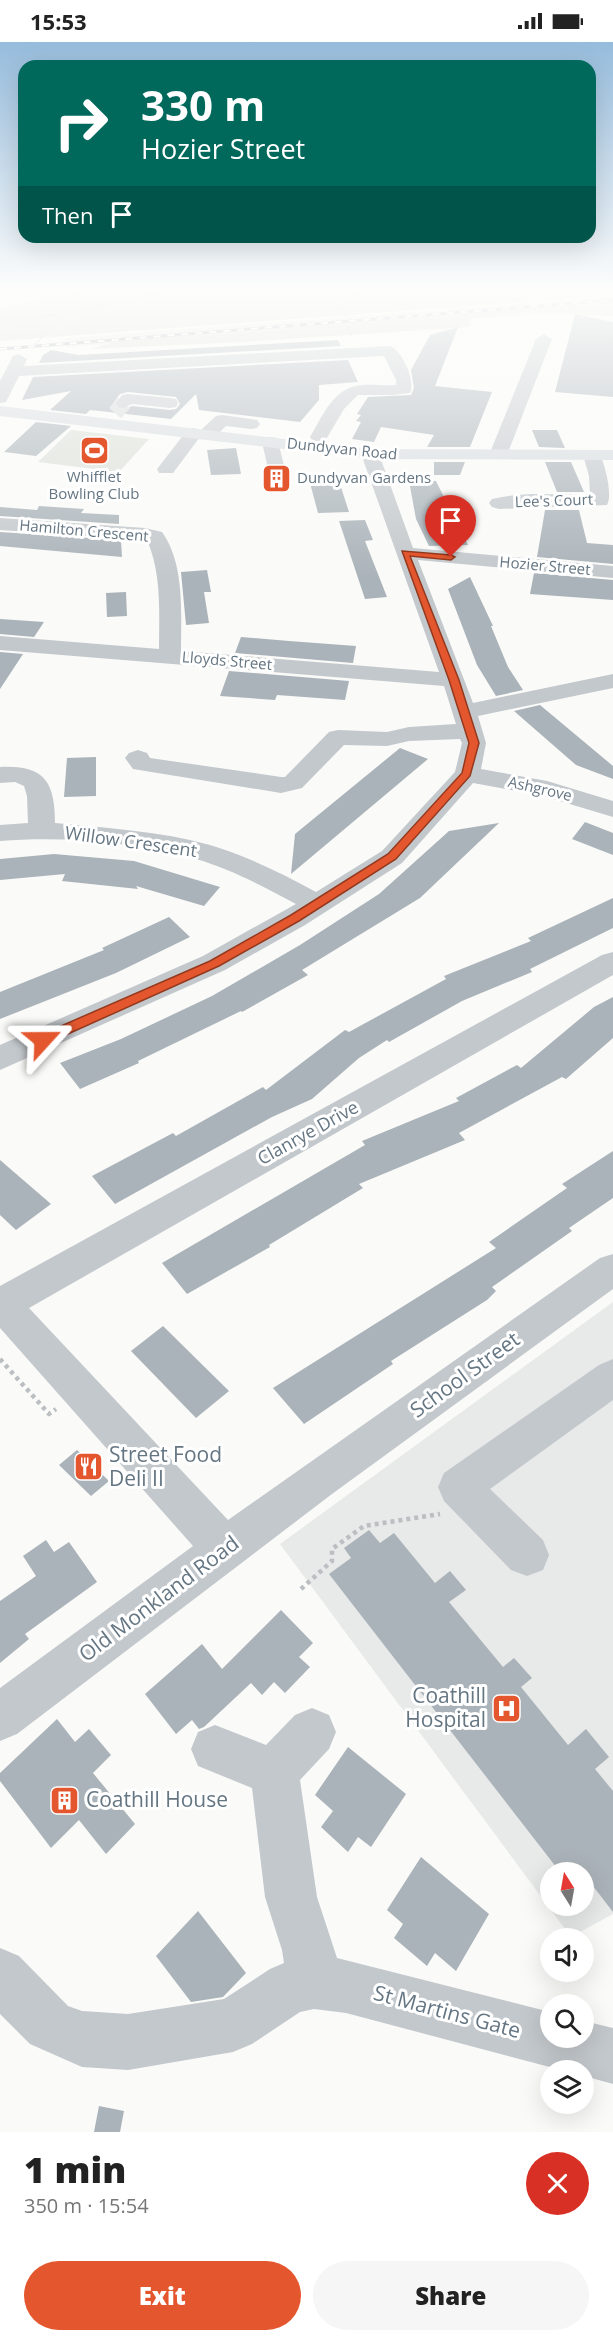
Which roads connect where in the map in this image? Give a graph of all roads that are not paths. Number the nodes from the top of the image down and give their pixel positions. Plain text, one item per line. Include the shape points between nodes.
1 (64, 385) edge
2 (404, 385) edge
3 (531, 385) edge
4 (63, 388) dead end
5 (108, 396) dead end
6 (170, 403) dead end
7 (118, 409) junction
8 (0, 411) edge
9 (222, 420) junction
10 (251, 424) dead end
11 (348, 426) dead end
12 (196, 427) junction
13 (272, 442) junction
14 (370, 454) junction
15 (498, 455) junction
16 (592, 455) junction
17 (613, 455) edge
18 (166, 469) dead end
19 (276, 469) dead end
20 (499, 503) dead end
21 (0, 524) edge
22 (405, 553) junction
23 (613, 572) edge
24 (0, 644) edge
25 (170, 656) junction
26 (454, 680) junction
27 (613, 681) edge
28 (467, 722) junction
29 (138, 758) dead end
30 (467, 774) junction
31 (0, 775) edge
32 (613, 809) edge
33 (41, 830) junction
34 (0, 833) edge
35 (317, 904) junction
36 (613, 962) edge
37 (0, 1058) edge
38 (613, 1269) edge
39 (1, 1303) edge
40 (613, 1378) edge
41 (317, 1480) joint
42 (226, 1550) junction
43 (526, 1555) dead end
44 (0, 1717) edge
45 (312, 1732) dead end
46 (215, 1749) dead end
47 (274, 1772) junction
48 (0, 1975) edge
49 (314, 1982) junction
50 (613, 2056) edge

1 - 4 street
2 - 11 street via 404,388 385,392 361,387 341,399 323,430
3 - 15 street
5 - 7 street
6 - 7 street
7 - 8 main road, Dundyvan Road
7 - 12 main road, Dundyvan Road
9 - 10 street
9 - 12 street
9 - 12 street
12 - 13 main road, Dundyvan Road
12 - 18 street
13 - 14 main road, Dundyvan Road
13 - 19 street
14 - 15 main road, Dundyvan Road
14 - 22 street
15 - 16 main road, Dundyvan Road
16 - 17 main road, Dundyvan Road
16 - 20 street, Lee's Court via 600,501
21 - 25 street, Hamilton Crescent via 155,536 170,600
22 - 23 street, Hozier Street
22 - 26 street
24 - 25 street, Lloyds Street
25 - 26 street, Lloyds Street
26 - 28 street
27 - 28 street
28 - 29 street via 387,739 338,737 293,783 281,785 142,764
28 - 30 street via 474,743
30 - 32 street, Ashgrove via 547,789
30 - 35 street via 392,856
31 - 33 street, Willow Crescent via 23,774 33,779 42,800
33 - 34 street, Willow Crescent
33 - 35 street, Willow Crescent via 127,838 203,852 267,877
35 - 37 street via 214,963
36 - 39 street, Clanrye Drive
38 - 41 street, School Street
39 - 42 street
40 - 43 street via 459,1486
41 - 42 street, Old Monkland Road
42 - 44 street, Old Monkland Road
45 - 47 street
46 - 47 street
47 - 49 street via 291,1897 309,1950
48 - 49 street, St Martins Gate via 49,2025 82,2039 128,2042 233,2025 289,1988
49 - 50 street, St Martins Gate via 346,1986

